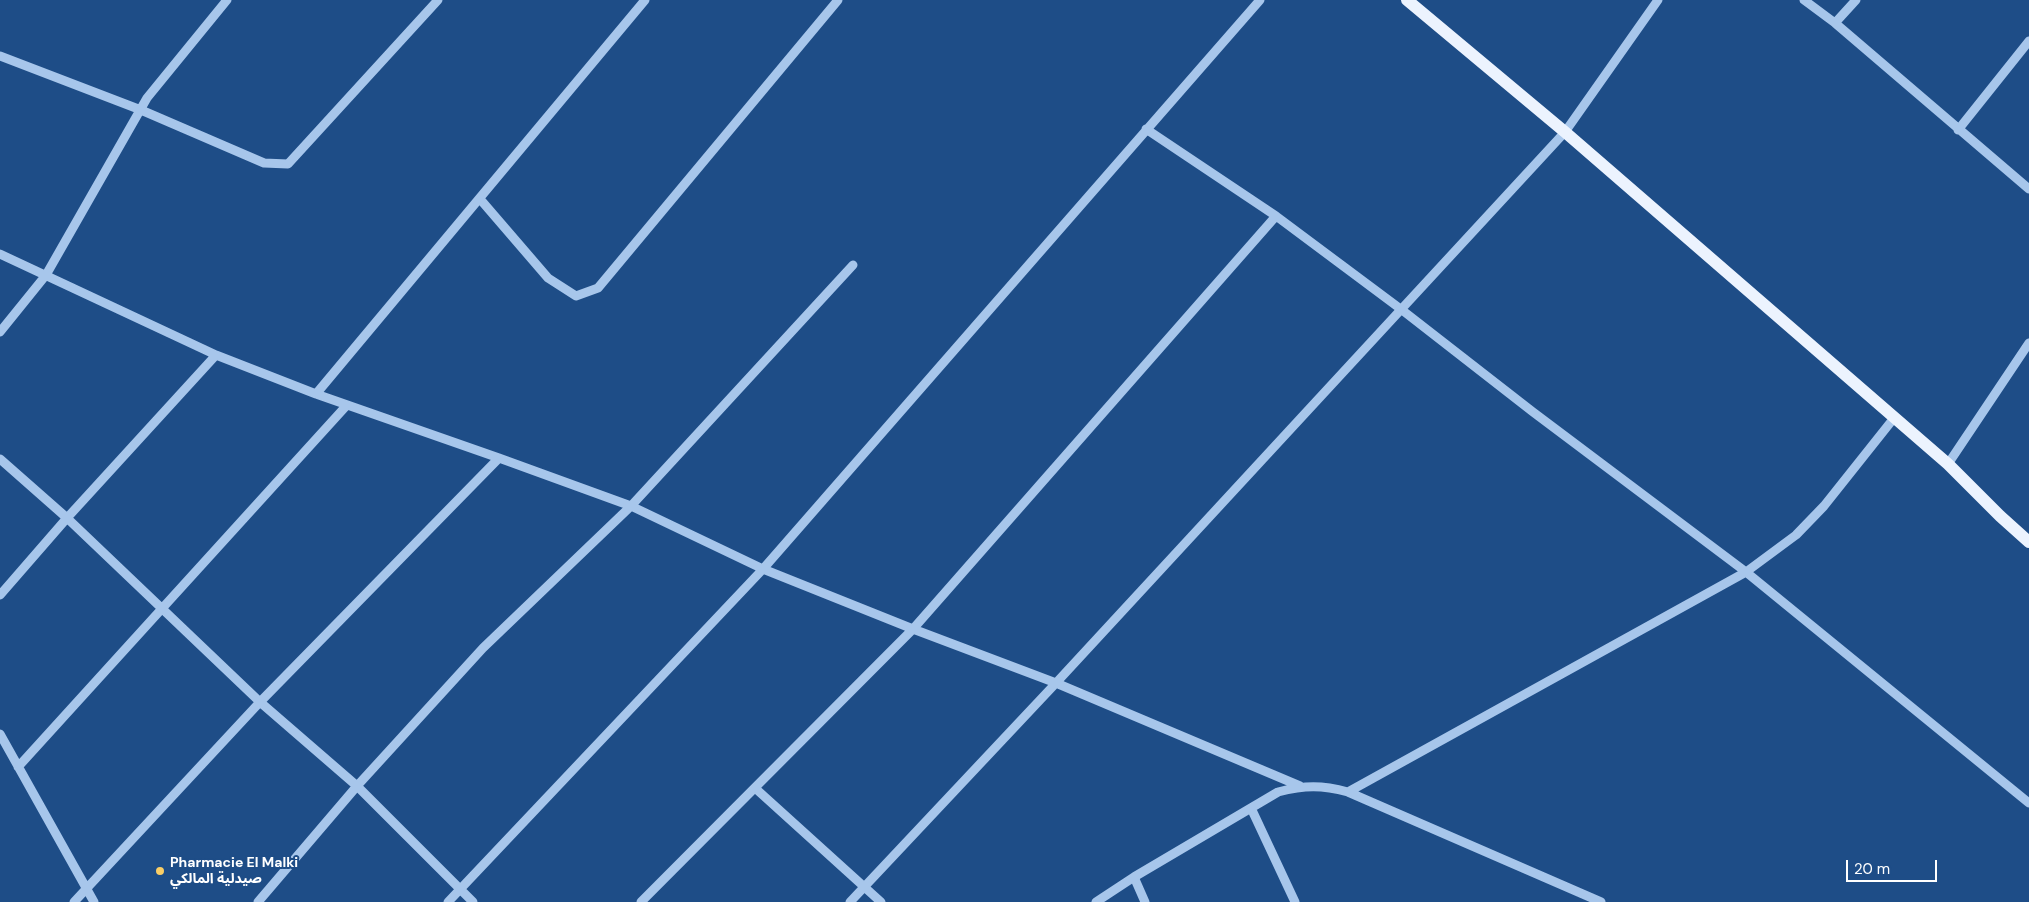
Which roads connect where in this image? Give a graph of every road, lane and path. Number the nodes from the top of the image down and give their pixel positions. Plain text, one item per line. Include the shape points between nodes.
1 (227, 0) edge
2 (438, 0) edge
3 (645, 0) edge
4 (838, 0) edge
5 (1260, 0) edge
6 (1407, 0) edge
7 (1658, 0) edge
8 (1804, 0) edge
9 (1856, 0) edge
10 (1835, 24) junction
11 (2029, 41) edge
12 (0, 56) edge
13 (141, 110) junction
14 (1146, 129) junction
15 (1958, 130) junction
16 (1565, 132) junction
17 (2029, 189) edge
18 (480, 199) junction
19 (1276, 216) junction
20 (0, 254) edge
21 (854, 265) dead end
22 (46, 275) junction
23 (1402, 310) junction
24 (0, 332) edge
25 (2029, 343) edge
26 (216, 355) junction
27 (316, 394) junction
28 (348, 405) junction
29 (1894, 418) junction
30 (499, 458) junction
31 (0, 460) edge
32 (1948, 464) junction
33 (631, 506) junction
34 (67, 518) junction
35 (2029, 542) edge
36 (763, 569) junction
37 (1746, 572) junction
38 (0, 595) edge
39 (161, 610) junction
40 (913, 629) junction
41 (1056, 683) junction
42 (260, 702) junction
43 (0, 734) edge
44 (18, 767) junction
45 (357, 786) junction
46 (1300, 786) junction
47 (755, 788) junction
48 (1348, 792) junction
49 (2029, 803) edge
50 (1251, 808) junction
51 (1134, 877) junction
52 (865, 886) junction
53 (87, 889) junction
54 (459, 889) junction
55 (74, 902) edge
56 (94, 902) edge
57 (258, 902) edge
58 (448, 902) edge
59 (473, 902) edge
60 (641, 902) edge
61 (850, 902) edge
62 (881, 902) edge
63 (1096, 902) edge
64 (1145, 902) edge
65 (1295, 902) edge
66 (1601, 902) edge

1 - 13 street via 147,98
2 - 13 street via 288,164 264,163
3 - 18 street
4 - 18 street via 598,288 576,296 548,278
5 - 14 street
6 - 16 main road
7 - 16 street
8 - 10 street
9 - 10 street
10 - 15 street
11 - 15 street
12 - 13 street
13 - 22 street
14 - 19 street
14 - 36 street
15 - 17 street
16 - 23 street
16 - 29 main road
18 - 27 street
19 - 23 street
19 - 40 street
20 - 22 street
21 - 33 street
22 - 24 street
22 - 26 street
23 - 37 street
23 - 41 street
25 - 32 street
26 - 27 street
26 - 34 street
27 - 28 street
28 - 30 street
28 - 39 street
29 - 32 main road
29 - 37 street via 1824,506 1796,535
30 - 33 street
30 - 42 street
31 - 34 street
32 - 35 main road
33 - 36 street
33 - 45 street via 483,648
34 - 38 street
34 - 39 street
36 - 40 street
36 - 54 street
37 - 48 street
37 - 49 street
39 - 42 street
39 - 44 street
40 - 41 street
40 - 47 street
41 - 46 street
41 - 52 street
42 - 45 street
42 - 53 street
43 - 44 street
44 - 53 street
45 - 54 street
45 - 57 street
46 - 48 street via 1326,786
46 - 50 street via 1278,792
47 - 52 street
47 - 60 street
48 - 66 street
50 - 51 street
50 - 65 street
51 - 63 street
51 - 64 street
52 - 61 street
52 - 62 street
53 - 55 street
53 - 56 street
54 - 58 street
54 - 59 street

